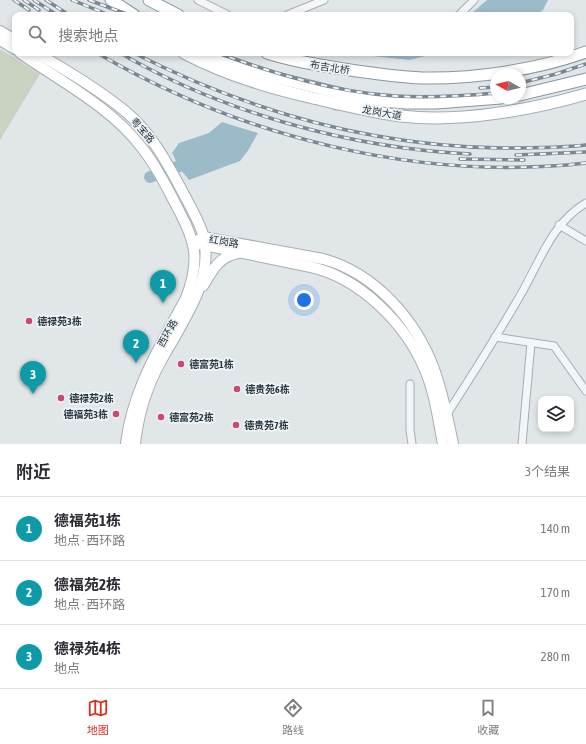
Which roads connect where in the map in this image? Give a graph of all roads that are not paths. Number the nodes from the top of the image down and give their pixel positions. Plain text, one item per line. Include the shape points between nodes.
1 (111, 0) edge
2 (149, 0) edge
3 (198, 0) edge
4 (324, 0) edge
5 (474, 0) edge
6 (129, 12) edge
7 (172, 12) edge
8 (222, 12) edge
9 (294, 12) edge
10 (462, 12) edge
11 (0, 30) edge
12 (12, 38) edge
13 (0, 40) edge
14 (12, 47) edge
15 (586, 52) edge
16 (574, 55) edge
17 (24, 56) edge
18 (42, 56) edge
19 (190, 56) edge
20 (210, 56) edge
21 (277, 56) edge
22 (571, 56) edge
23 (586, 79) edge
24 (526, 94) edge
25 (586, 94) edge
26 (490, 99) edge
27 (367, 100) junction
28 (337, 104) junction
29 (586, 203) edge
30 (559, 225) junction
31 (586, 240) edge
32 (204, 241) junction
33 (193, 243) junction
34 (244, 253) junction
35 (194, 301) junction
36 (495, 337) junction
37 (531, 343) junction
38 (410, 384) dead end
39 (586, 391) edge
40 (447, 414) junction
41 (126, 444) edge
42 (135, 444) edge
43 (412, 444) edge
44 (443, 444) edge
45 (453, 444) edge
46 (522, 444) edge

1 - 6 main road
2 - 7 main road
3 - 8 street
4 - 9 street
5 - 10 street
11 - 12 main road
13 - 14 main road
15 - 16 main road, 布吉北桥
17 - 33 main road, 粤宝路 via 100,107 142,148 170,194
18 - 32 main road, 粤宝路 via 91,86 125,111 156,145 195,215
19 - 28 main road, 龙岗大道 via 226,73 281,91
20 - 27 main road, 龙岗大道 via 289,81
21 - 22 main road, 布吉北桥 via 309,64 380,75 423,78 497,73
23 - 24 main road
25 - 28 main road, 龙岗大道 via 509,111 441,117 401,116
26 - 27 main road, 龙岗大道 via 436,103
27 - 28 main road
29 - 30 street
30 - 31 street
30 - 36 street
32 - 33 main road, 红岗路
32 - 34 main road, 红岗路
32 - 35 main road, 西环路 via 203,274
32 - 40 main road, 红岗路 via 323,259 346,267 367,280 394,304 422,342 438,380
33 - 41 main road, 西环路 via 194,270 190,289 141,384 132,411
34 - 35 main road via 231,254 221,260
34 - 44 main road, 红岗路 via 311,266 333,274 356,287 382,308 408,339 421,360 432,392
35 - 42 main road, 西环路 via 149,387 140,413
36 - 37 street
36 - 40 street
37 - 39 street via 554,346
37 - 46 street
38 - 43 street
40 - 45 main road, 红岗路

